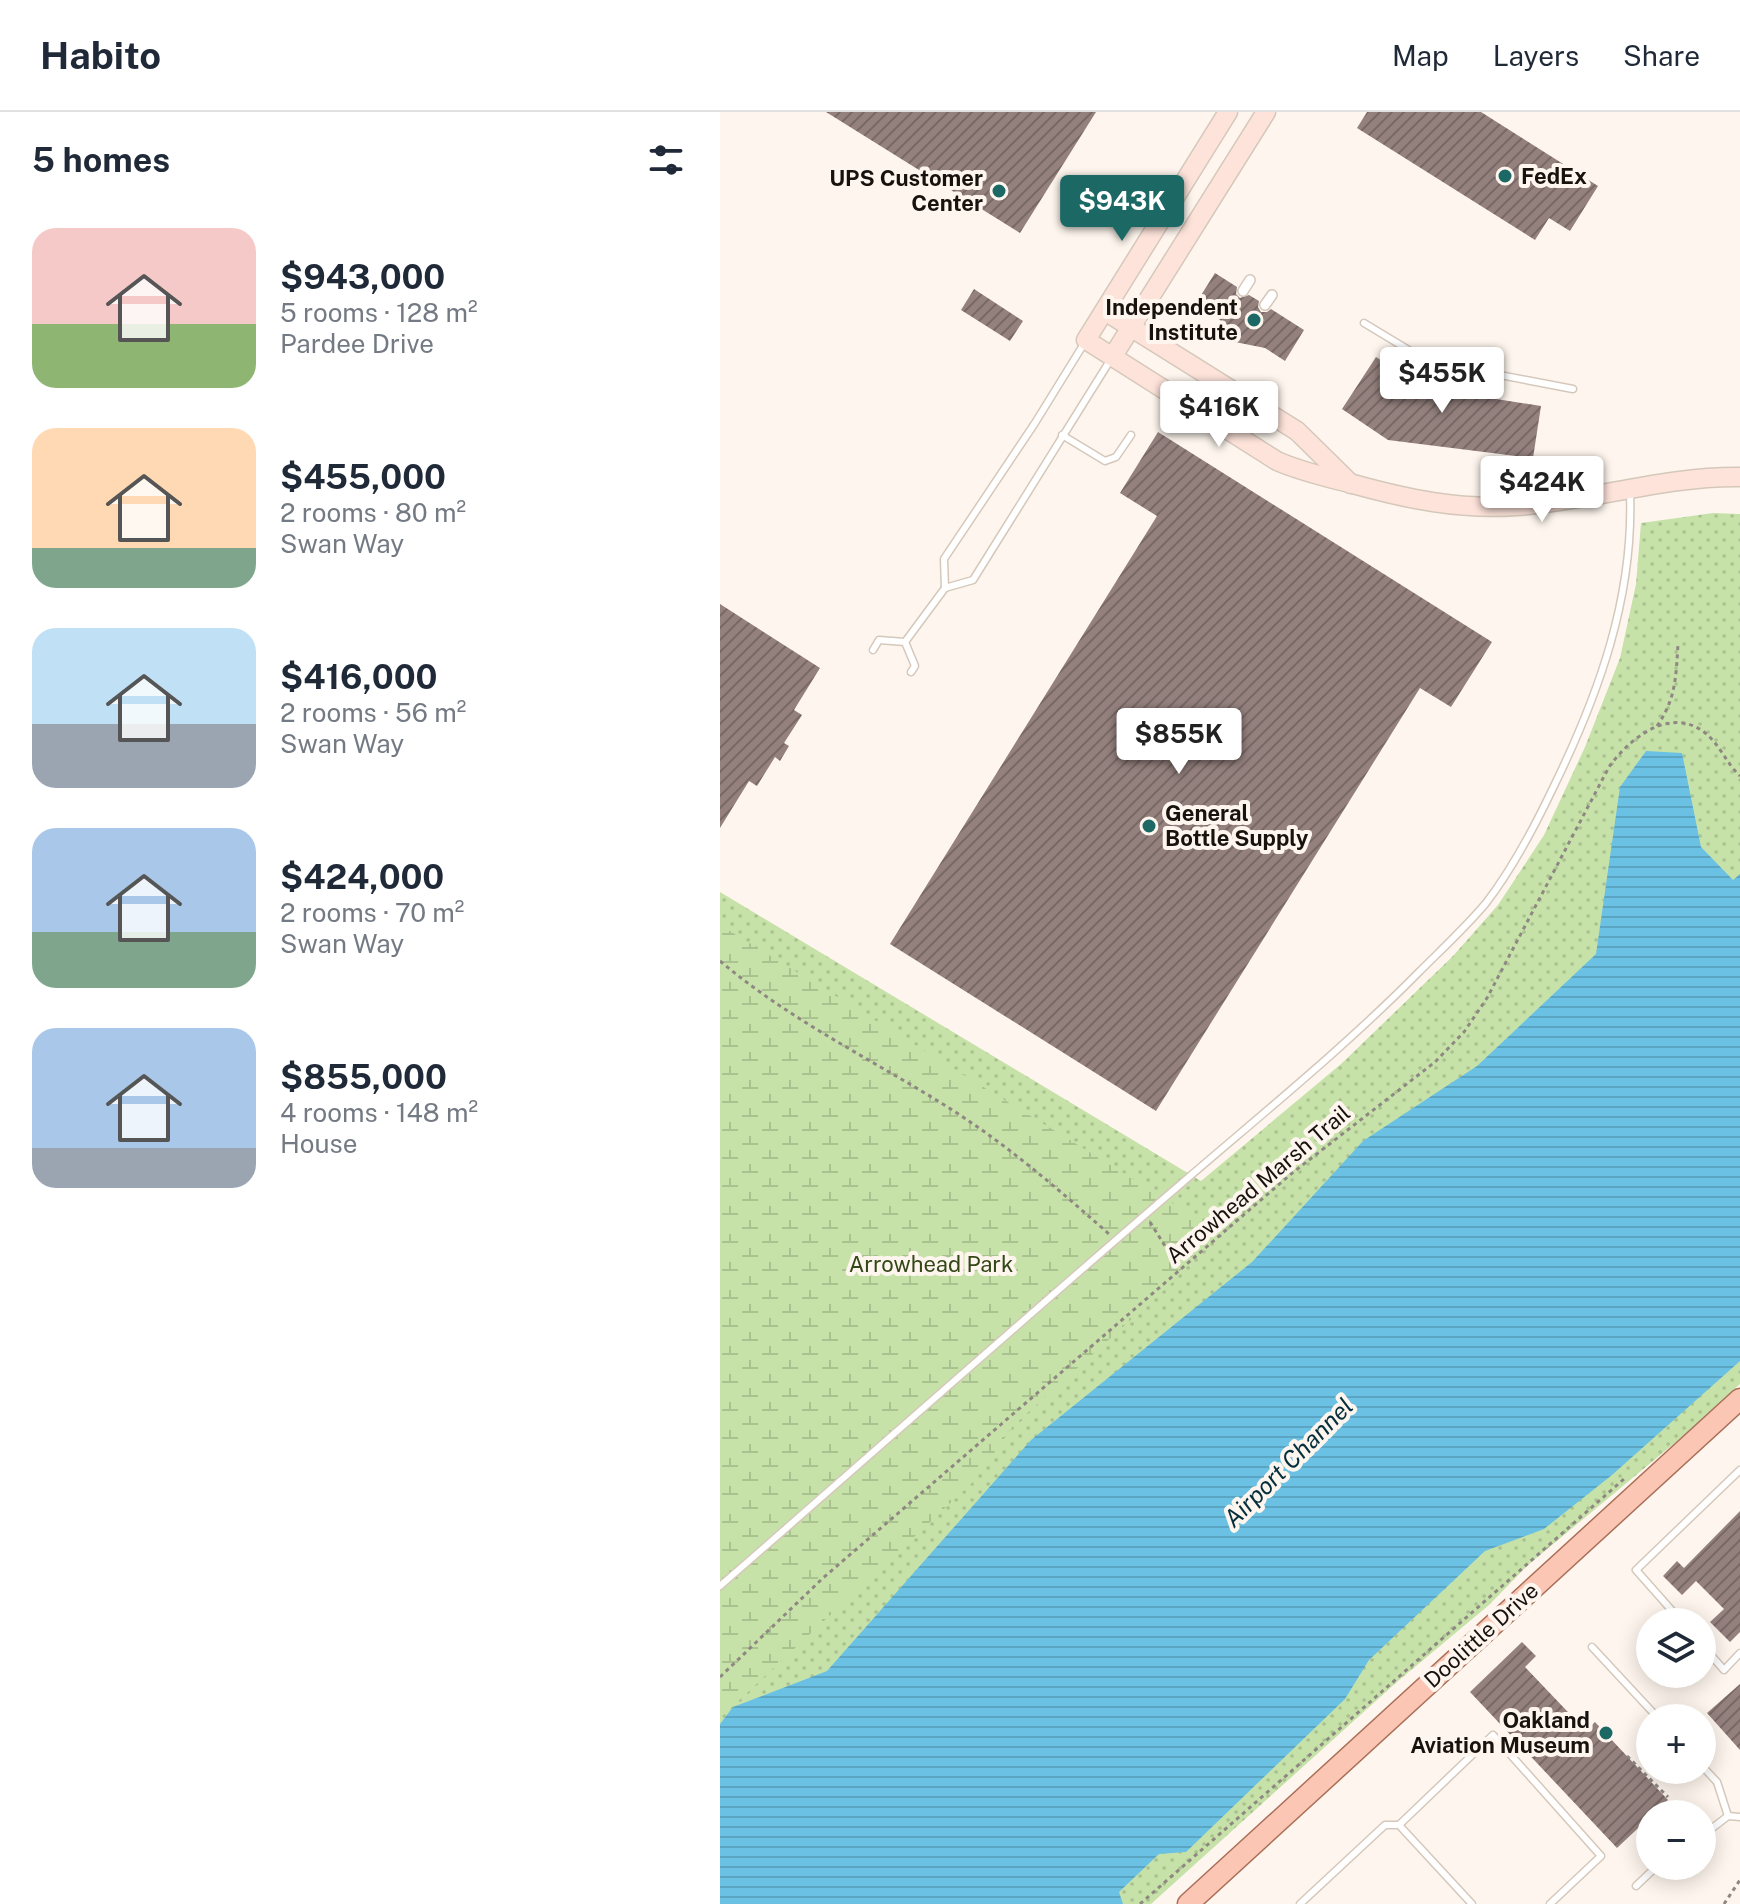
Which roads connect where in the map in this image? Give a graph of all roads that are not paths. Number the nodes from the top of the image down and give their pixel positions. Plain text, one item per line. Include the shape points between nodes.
1 (1228, 112) edge
2 (1266, 112) edge
3 (1250, 280) dead end
4 (1243, 291) dead end
5 (1272, 295) dead end
6 (1265, 305) dead end
7 (1105, 311) junction
8 (1364, 323) dead end
9 (1132, 326) junction
10 (1086, 340) junction
11 (1113, 356) junction
12 (1573, 389) dead end
13 (1062, 435) junction
14 (1131, 435) dead end
15 (1740, 477) edge
16 (1351, 484) junction
17 (1630, 488) junction
18 (945, 588) junction
19 (905, 642) junction
20 (873, 650) dead end
21 (911, 672) dead end
22 (1740, 1399) edge
23 (1740, 1470) edge
24 (720, 1586) edge
25 (1670, 1608) edge
26 (1592, 1647) dead end
27 (1740, 1653) edge
28 (1716, 1661) edge
29 (1645, 1704) edge
30 (1716, 1781) edge
31 (1728, 1816) junction
32 (1740, 1817) edge
33 (1399, 1825) junction
34 (1716, 1825) edge
35 (1642, 1880) edge
36 (1636, 1886) dead end
37 (1188, 1904) edge
38 (1300, 1904) edge
39 (1472, 1904) edge
40 (1550, 1904) edge

1 - 7 main road
2 - 9 main road
3 - 4 street
5 - 6 street
7 - 9 main road
7 - 10 main road
8 - 12 lane via 1427,361
9 - 11 main road
9 - 16 main road via 1297,431
10 - 11 main road
10 - 18 lane via 944,559
11 - 13 lane
11 - 16 main road via 1277,461
13 - 14 lane via 1105,461 1116,457
13 - 18 lane via 973,580
15 - 17 main road
16 - 17 main road via 1437,504 1479,507
17 - 24 lane via 1630,556 1612,646 1573,748 1518,856 1486,903 1325,1061
18 - 19 lane
19 - 20 lane via 879,640
19 - 21 lane via 915,666
22 - 37 main road, Doolittle Drive
23 - 25 lane via 1636,1570
26 - 29 lane
27 - 28 lane via 1724,1670
30 - 31 lane
31 - 32 lane
31 - 34 lane
33 - 38 lane via 1385,1825
33 - 39 lane
33 - 40 lane via 1493,1735 1601,1856
35 - 36 lane

